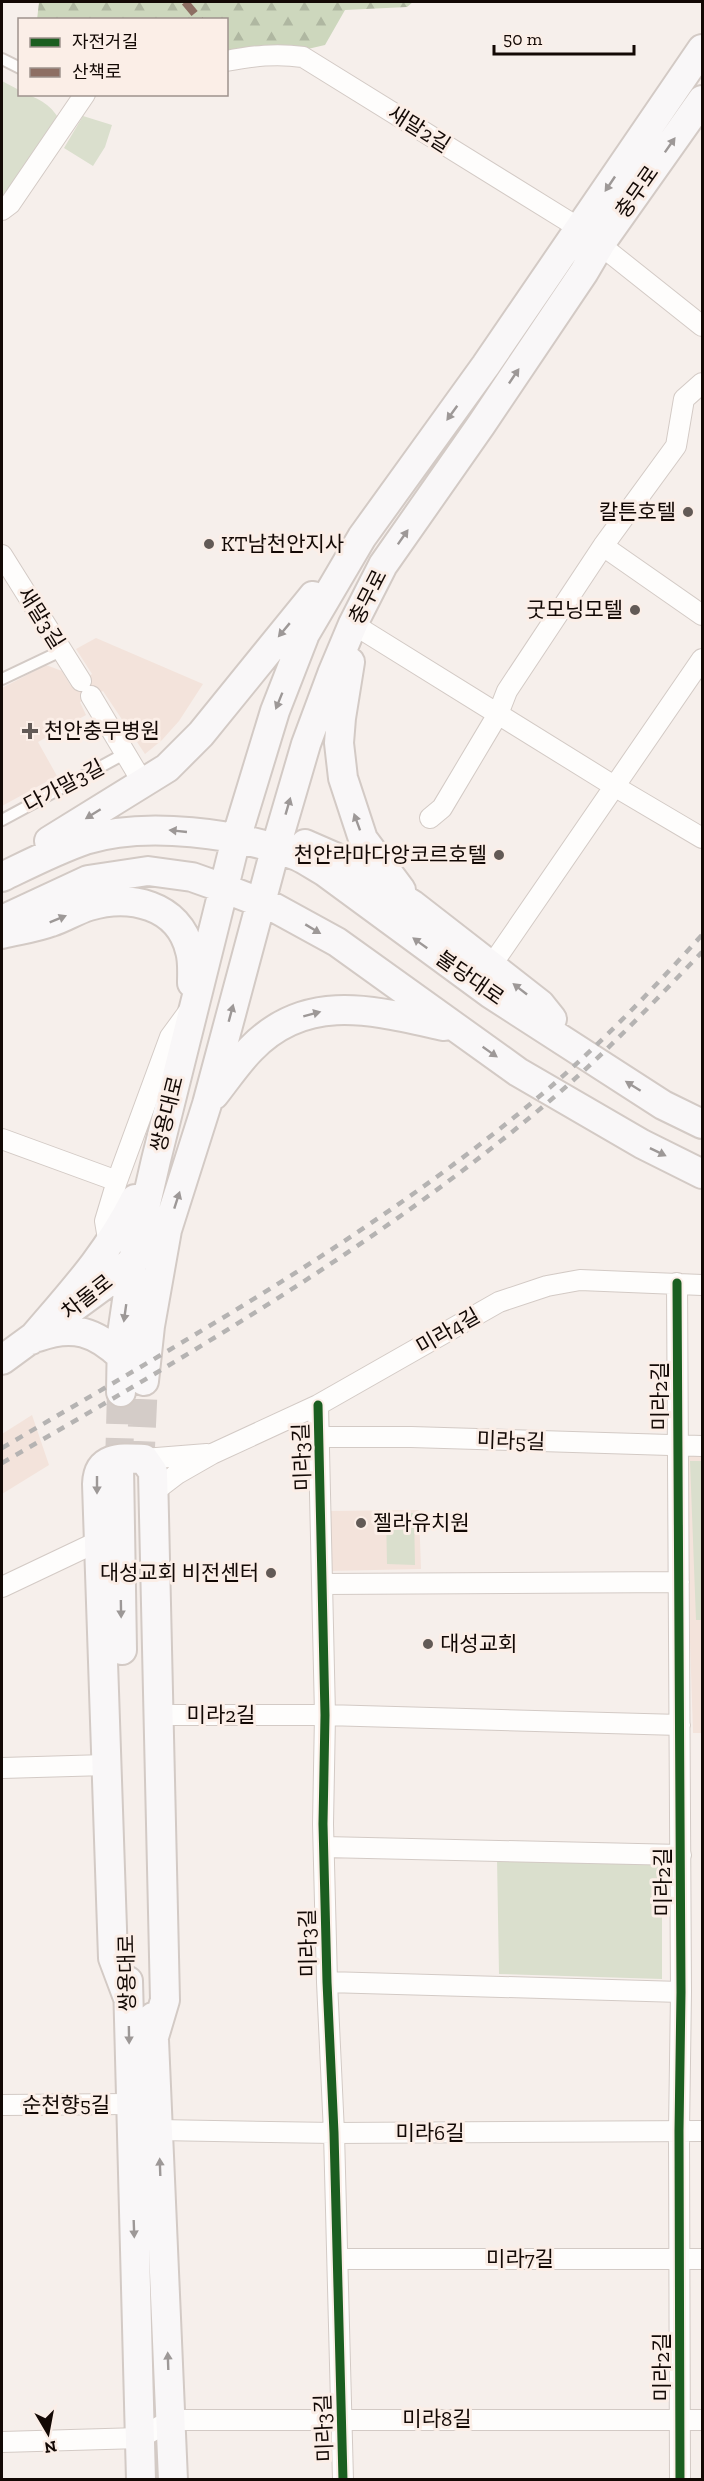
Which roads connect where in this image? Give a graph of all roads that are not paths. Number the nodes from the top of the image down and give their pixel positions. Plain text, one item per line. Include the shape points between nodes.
1 (702, 49) edge
2 (2, 59) edge
3 (228, 61) edge
4 (18, 67) edge
5 (84, 96) edge
6 (702, 100) edge
7 (2, 210) edge
8 (590, 236) junction
9 (702, 326) edge
10 (702, 383) edge
11 (362, 537) junction
12 (603, 546) junction
13 (2, 555) edge
14 (702, 615) edge
15 (353, 624) junction
16 (61, 651) junction
17 (702, 659) edge
18 (2, 679) edge
19 (498, 714) junction
20 (126, 753) junction
21 (143, 783) junction
22 (615, 786) junction
23 (430, 818) dead end
24 (2, 819) edge
25 (702, 838) edge
26 (236, 839) junction
27 (86, 840) junction
28 (275, 850) junction
29 (2, 871) edge
30 (2, 877) edge
31 (88, 880) junction
32 (224, 888) junction
33 (261, 903) junction
34 (413, 905) junction
35 (2, 920) edge
36 (2, 934) edge
37 (491, 966) junction
38 (194, 1004) junction
39 (456, 1028) junction
40 (573, 1048) junction
41 (207, 1104) junction
42 (702, 1124) edge
43 (2, 1139) edge
44 (702, 1174) edge
45 (117, 1181) junction
46 (167, 1230) junction
47 (121, 1253) junction
48 (677, 1283) junction
49 (702, 1285) edge
50 (31, 1340) junction
51 (122, 1357) junction
52 (2, 1360) edge
53 (318, 1405) junction
54 (319, 1437) junction
55 (678, 1446) junction
56 (702, 1446) edge
57 (212, 1454) junction
58 (134, 1465) junction
59 (153, 1496) junction
60 (99, 1541) junction
61 (679, 1582) junction
62 (323, 1584) junction
63 (2, 1587) edge
64 (158, 1715) junction
65 (325, 1715) junction
66 (680, 1725) junction
67 (106, 1765) junction
68 (2, 1768) edge
69 (324, 1847) junction
70 (681, 1855) junction
71 (327, 1982) junction
72 (681, 1992) junction
73 (128, 1998) junction
74 (154, 2037) junction
75 (130, 2104) junction
76 (2, 2105) edge
77 (158, 2130) junction
78 (679, 2131) junction
79 (702, 2131) edge
80 (334, 2133) junction
81 (338, 2259) junction
82 (680, 2259) junction
83 (702, 2259) edge
84 (341, 2419) junction
85 (171, 2420) junction
86 (680, 2420) junction
87 (702, 2420) edge
88 (140, 2438) junction
89 (2, 2442) edge
90 (141, 2480) edge
91 (173, 2480) edge
92 (343, 2480) edge
93 (680, 2480) edge

1 -> 8 main road, 충무로
2 - 4 lane
3 - 8 street, 새말2길 via 262,54 303,57
5 - 7 street via 10,204
8 -> 6 main road, 충무로
8 - 9 street, 새말2길
8 -> 11 main road, 충무로 via 486,365
15 -> 8 main road, 충무로 via 383,566 584,272
10 - 12 street via 684,399 676,446
11 -> 21 main road via 201,734 167,768
11 -> 26 main road, 충무로 via 305,634 274,711
12 - 14 street
12 - 19 street via 507,691
13 - 16 street, 새말3길
15 - 19 street
28 -> 15 main road, 충무로 via 306,744
34 -> 15 main road via 363,839 343,778 340,718 352,654
16 - 18 lane
16 - 20 street, 새말3길
17 - 22 street
19 - 22 street
19 - 23 street via 442,808
20 - 21 street, 새말3길
20 - 24 lane, 다가말3길
21 -> 29 main road
22 - 25 street
22 - 37 street
26 -> 27 main road via 170,830 116,833
26 - 28 main road, 불당대로
26 - 32 main road, 쌍용대로
27 - 30 main road
27 - 31 main road via 125,840 139,850 136,862
28 - 33 main road, 충무로
28 - 34 main road via 291,842 309,845 344,861
40 -> 28 main road, 불당대로 via 491,994 325,872
31 - 32 main road via 148,871 192,877
31 - 35 main road
32 - 33 main road
32 - 38 main road, 쌍용대로
33 -> 39 main road via 336,942
41 -> 33 main road, 쌍용대로
34 - 37 main road
36 -> 38 main road via 50,923 89,906 121,901 146,903 166,914 190,950
40 -> 37 main road via 540,1004
38 - 45 street via 170,1037
38 - 47 main road, 쌍용대로 via 156,1160 118,1233
41 -> 39 main road via 251,1049 269,1033 287,1021 318,1011 386,1013
39 -> 44 main road via 518,1072
42 -> 40 main road, 불당대로 via 663,1105
46 -> 41 main road, 쌍용대로
43 - 45 street
45 - 47 street via 105,1221
46 - 47 main road, 차돌로
46 - 51 main road, 쌍용대로 via 150,1326 133,1386
47 - 50 main road
47 -> 51 main road, 쌍용대로
48 - 49 street, 미라4길
48 - 53 street, 미라4길 via 580,1281 522,1294 499,1302
48 - 55 street, 미라2길
50 - 51 main road via 55,1331 81,1331 98,1338
50 - 52 main road
53 - 54 street, 미라3길
53 - 57 street, 미라4길
54 - 55 street, 미라5길
54 - 62 street, 미라3길
55 - 56 street, 미라5길
55 - 61 street, 미라2길
57 - 58 street
57 - 59 street via 168,1479
58 - 59 main road via 153,1472
58 -> 60 main road via 112,1460 97,1474
58 -> 73 main road, 쌍용대로
58 - 74 main road, 쌍용대로
59 - 64 main road
60 - 63 street
60 - 67 main road
61 - 62 street
61 - 66 street, 미라2길
62 - 65 street, 미라3길
64 - 65 street, 미라2길
64 - 74 main road via 165,2000
65 - 66 street, 미라2길
65 - 69 street, 미라3길
66 - 70 street, 미라2길
67 - 68 street
67 - 73 main road via 113,1958
69 - 70 street, 미라2길
69 - 71 street, 미라3길
70 - 72 street, 미라2길
71 - 72 street
71 - 80 street, 미라3길
72 - 78 street, 미라2길
73 -> 75 main road, 쌍용대로
74 - 77 main road, 쌍용대로
75 - 76 street, 순천향5길
75 -> 88 main road, 쌍용대로
77 - 80 street, 미라6길
85 -> 77 main road, 쌍용대로
78 - 79 street, 미라6길
78 - 80 street, 미라6길
78 - 82 street, 미라2길
80 - 81 street, 미라3길
81 - 82 street, 미라7길
81 - 84 street, 미라3길
82 - 83 street, 미라7길
82 - 86 street, 미라2길
84 - 85 street, 미라8길
84 - 86 street, 미라8길
84 - 92 street, 미라3길
85 - 88 street
85 - 91 main road, 쌍용대로
86 - 87 street, 미라8길
86 - 93 street, 미라2길
88 - 89 street
88 - 90 main road, 쌍용대로

